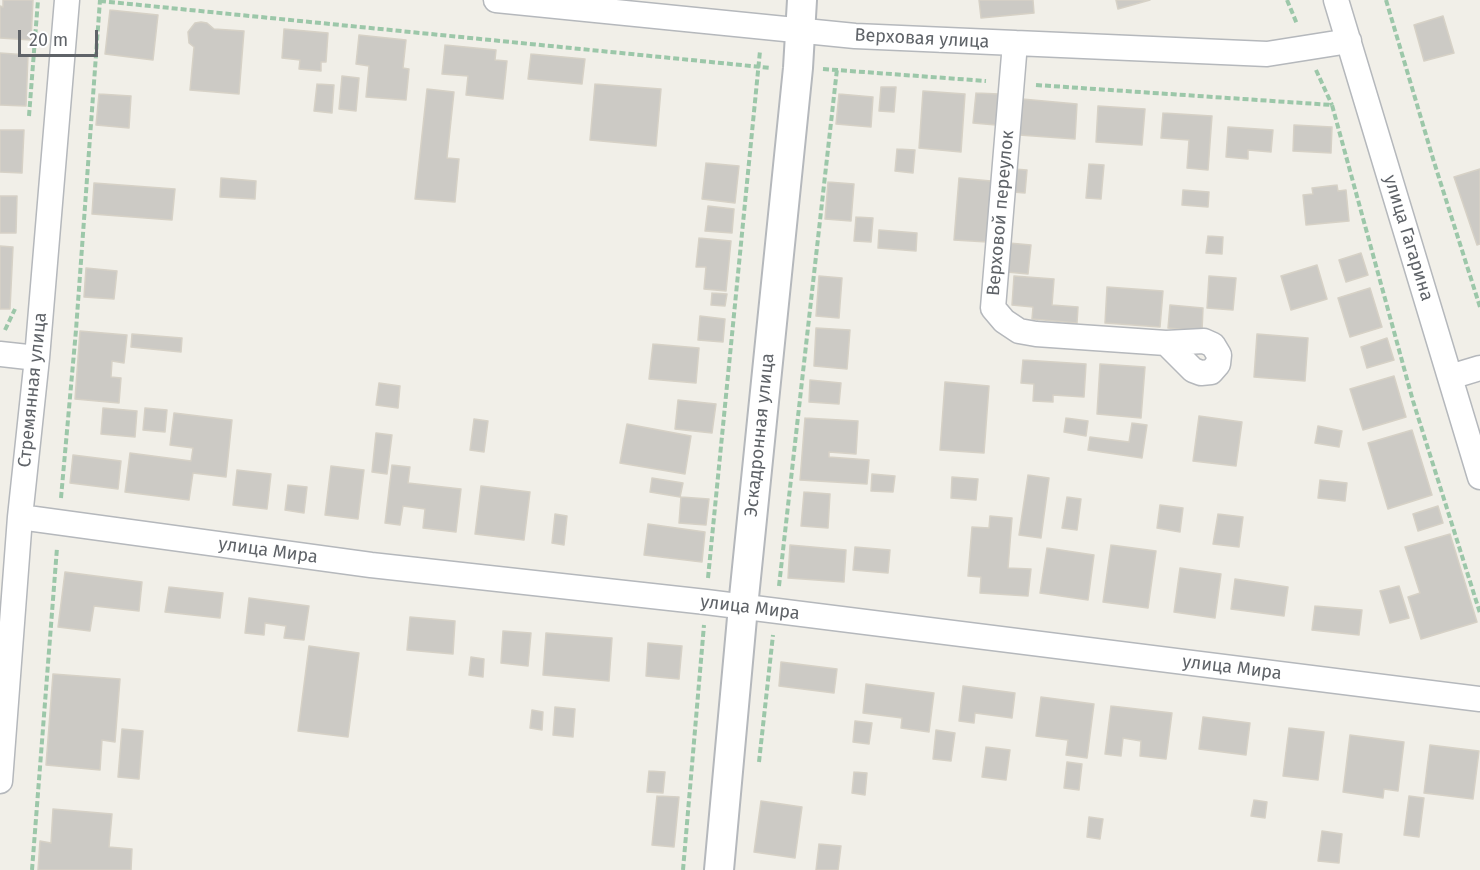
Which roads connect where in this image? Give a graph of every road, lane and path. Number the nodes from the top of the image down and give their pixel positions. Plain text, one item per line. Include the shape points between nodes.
1 (38, 0) edge
2 (67, 0) edge
3 (496, 0) edge
4 (802, 0) edge
5 (1336, 0) edge
6 (1386, 0) edge
7 (100, 1) edge
8 (763, 27) junction
9 (801, 31) junction
10 (1349, 42) junction
11 (1015, 43) junction
12 (758, 68) junction
13 (798, 68) junction
14 (837, 69) junction
15 (1011, 83) junction
16 (29, 126) dead end
17 (15, 298) dead end
18 (1480, 307) edge
19 (2, 342) edge
20 (1166, 343) dead end
21 (38, 358) junction
22 (1480, 368) edge
23 (1450, 377) junction
24 (1480, 477) edge
25 (20, 517) junction
26 (58, 522) junction
27 (706, 602) junction
28 (743, 607) junction
29 (776, 611) junction
30 (1480, 613) edge
31 (1480, 699) edge
32 (759, 764) dead end
33 (0, 781) edge
34 (32, 870) edge
35 (682, 870) edge
36 (719, 870) edge

1 - 16 path
2 - 21 street, Стремянная улица
3 - 8 street, Верховая улица
4 - 9 street, Эскадронная улица
5 - 10 street, улица Гагарина
6 - 18 path
7 - 12 path
7 - 26 path
8 - 9 street, Верховая улица
8 - 12 path
9 - 11 street, Верховая улица
9 - 13 street, Эскадронная улица
10 - 11 street, Верховая улица via 1267,54
10 - 23 street, улица Гагарина
11 - 15 street, Верховой переулок
12 - 13 path
12 - 27 path
13 - 14 path
13 - 28 street, Эскадронная улица
14 - 15 path
14 - 29 path
15 - 20 street, Верховой переулок via 993,308 1018,331
15 - 30 path via 1332,105 1413,401
17 - 19 path via 15,310
19 - 21 street
21 - 25 street, Стремянная улица
22 - 23 street
23 - 24 street, улица Гагарина
25 - 26 street, улица Мира
25 - 33 street, Стремянная улица
26 - 27 street, улица Мира via 371,565
26 - 34 path
27 - 28 street, улица Мира
27 - 35 path
28 - 29 street, улица Мира
28 - 36 street, Эскадронная улица
29 - 31 street, улица Мира
29 - 32 path

